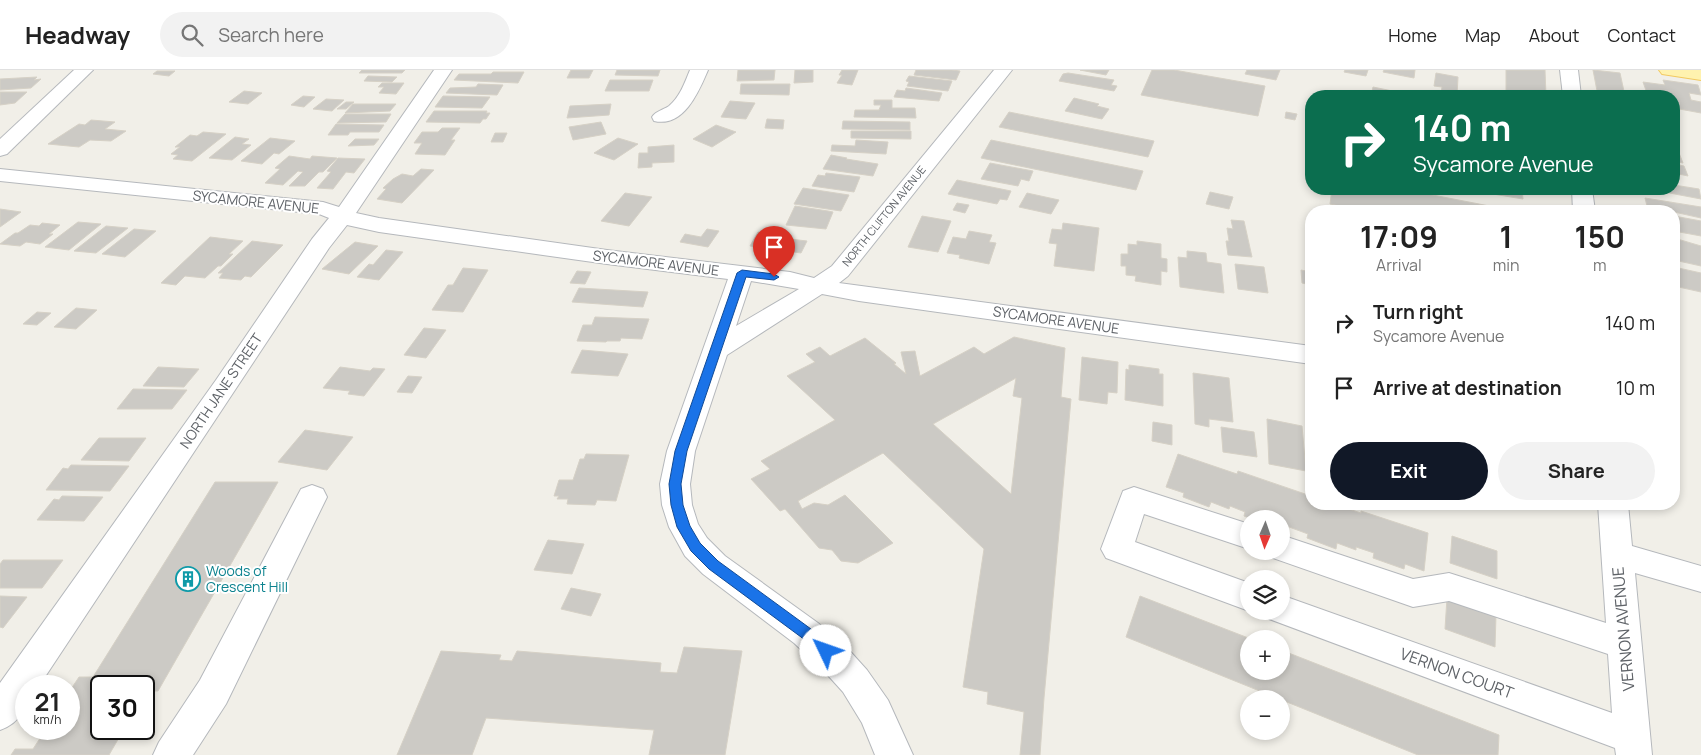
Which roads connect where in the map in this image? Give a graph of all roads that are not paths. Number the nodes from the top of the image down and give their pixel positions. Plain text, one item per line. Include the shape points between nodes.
1 (84, 70) edge
2 (443, 70) edge
3 (699, 70) edge
4 (1003, 70) edge
5 (1570, 70) edge
6 (1668, 70) edge
7 (1701, 75) edge
8 (1572, 90) edge
9 (661, 117) dead end
10 (0, 150) edge
11 (0, 175) edge
12 (344, 216) junction
13 (742, 273) junction
14 (817, 286) junction
15 (716, 350) junction
16 (1305, 354) edge
17 (312, 497) dead end
18 (1613, 510) edge
19 (1240, 534) edge
20 (1290, 551) edge
21 (1617, 555) junction
22 (1701, 579) edge
23 (1240, 594) edge
24 (1290, 613) edge
25 (1625, 644) junction
26 (0, 713) edge
27 (1633, 746) edge
28 (172, 755) edge
29 (894, 755) edge

1 - 10 street
2 - 12 street, NORTH JANE STREET
3 - 9 street via 687,97 672,114
4 - 14 street, NORTH CLIFTON AVENUE via 840,271
5 - 8 street
6 - 7 main road
11 - 12 street, SYCAMORE AVENUE via 324,208
12 - 13 street, SYCAMORE AVENUE via 379,225
12 - 26 street, NORTH JANE STREET via 320,244 220,395
13 - 14 street, SYCAMORE AVENUE
13 - 15 street
14 - 15 street, NORTH CLIFTON AVENUE
14 - 16 street, SYCAMORE AVENUE
15 - 29 street via 680,459 675,484 684,527 696,547 714,565 806,633 836,660 855,681 875,712
17 - 28 street via 213,692
18 - 21 street, VERNON AVENUE
19 - 23 street via 1134,498 1117,549
20 - 25 street via 1413,593 1449,587
21 - 22 street
21 - 25 street, VERNON AVENUE
24 - 27 street, VERNON COURT
25 - 27 street, VERNON AVENUE

